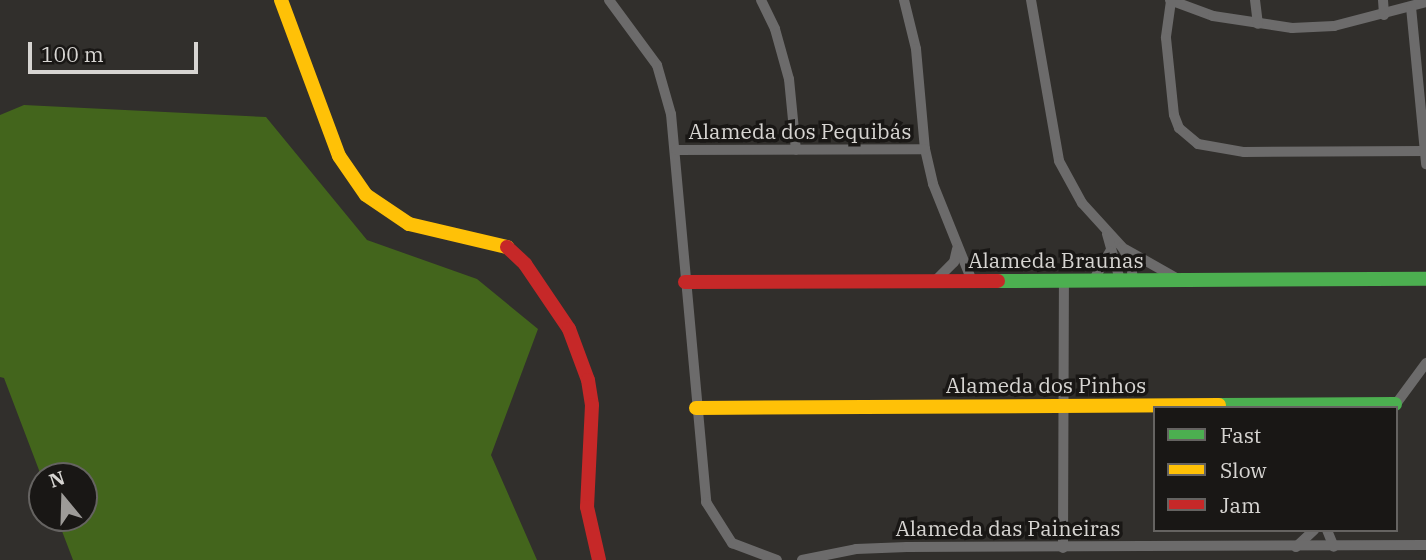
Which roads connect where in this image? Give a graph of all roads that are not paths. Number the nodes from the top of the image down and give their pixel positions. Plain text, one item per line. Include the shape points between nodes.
1 (281, 0) edge
2 (609, 0) edge
3 (761, 0) edge
4 (904, 0) edge
5 (1031, 0) edge
6 (1170, 0) edge
7 (1255, 0) edge
8 (1382, 0) edge
9 (1426, 2) edge
10 (1411, 7) junction
11 (1384, 15) junction
12 (1258, 24) junction
13 (925, 149) junction
14 (676, 150) junction
15 (796, 150) junction
16 (1425, 151) edge
17 (1426, 164) edge
18 (1107, 234) junction
19 (1122, 247) junction
20 (957, 249) junction
21 (1110, 251) junction
22 (1426, 279) edge
23 (1126, 280) junction
24 (1180, 280) junction
25 (935, 281) junction
26 (972, 281) junction
27 (1064, 281) junction
28 (1093, 281) junction
29 (685, 282) junction
30 (1426, 363) edge
31 (1064, 406) junction
32 (1394, 406) edge
33 (696, 408) junction
34 (1312, 532) edge
35 (1328, 532) edge
36 (1426, 545) edge
37 (1296, 547) junction
38 (1334, 547) junction
39 (1063, 548) junction
40 (598, 560) edge
41 (777, 560) edge
42 (802, 560) edge

1 - 40 street via 338,156 366,195 409,224 505,246 525,264 569,329 592,405 587,507
2 - 14 street via 661,75
3 - 15 street via 775,29 789,79
4 - 13 street via 916,48
5 - 18 street via 1059,161
6 - 12 street
6 - 16 street via 1166,38 1174,115 1179,128 1198,144 1244,152
7 - 12 street
8 - 11 street
9 - 10 street
10 - 11 street
10 - 16 street
11 - 12 street via 1334,26
13 - 15 street, Alameda dos Pequibás
13 - 20 street
14 - 15 street, Alameda dos Pequibás
14 - 29 street
16 - 17 street
18 - 19 street
18 - 21 street
19 - 23 street via 1131,262
19 - 24 street
20 - 25 street via 954,262
20 - 26 street
21 - 23 street
21 - 28 street
22 - 24 street, Alameda Braunas
23 - 24 street, Alameda Braunas
23 - 28 street, Alameda Braunas
25 - 26 street, Alameda Braunas
25 - 29 street, Alameda Braunas
26 - 27 street, Alameda Braunas
27 - 28 street, Alameda Braunas
27 - 31 street
29 - 33 street
30 - 32 street
31 - 32 street, Alameda dos Pinhos
31 - 33 street, Alameda dos Pinhos
31 - 39 street
33 - 41 street via 702,486 712,516 732,543
34 - 37 street
35 - 38 street
36 - 38 street, Alameda das Paineiras
37 - 38 street, Alameda das Paineiras
37 - 39 street, Alameda das Paineiras
39 - 42 street, Alameda das Paineiras via 882,548

